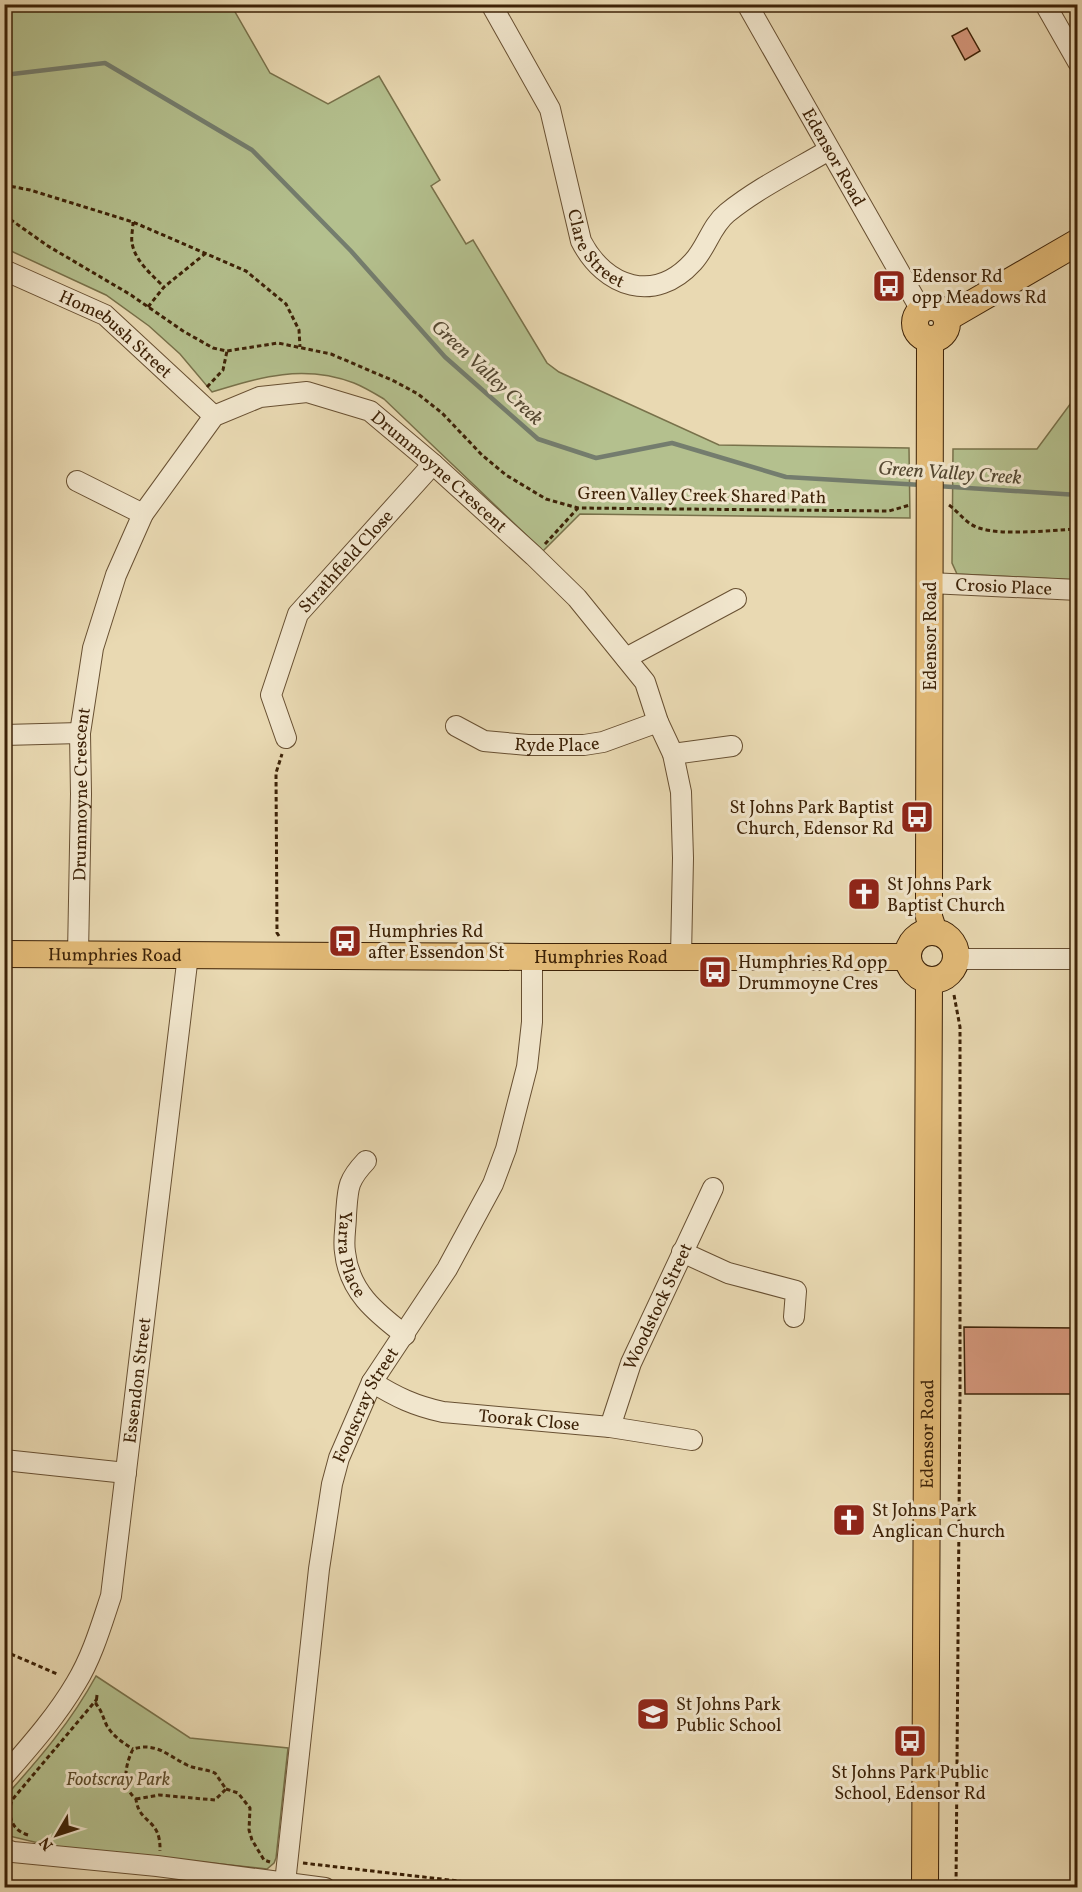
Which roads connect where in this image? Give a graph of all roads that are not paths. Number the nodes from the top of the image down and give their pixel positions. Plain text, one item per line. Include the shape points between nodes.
1 (491, 4) edge
2 (747, 4) edge
3 (1045, 4) edge
4 (1077, 62) edge
5 (829, 150) junction
6 (1077, 242) edge
7 (4, 270) edge
8 (921, 310) junction
9 (947, 318) junction
10 (930, 339) junction
11 (214, 416) junction
12 (433, 464) junction
13 (77, 481) dead end
14 (143, 514) junction
15 (930, 583) junction
16 (1077, 590) edge
17 (736, 599) dead end
18 (626, 658) junction
19 (658, 722) junction
20 (456, 726) dead end
21 (80, 733) junction
22 (4, 735) edge
23 (286, 738) road end
24 (732, 746) dead end
25 (673, 754) junction
26 (934, 932) junction
27 (4, 954) edge
28 (78, 954) junction
29 (188, 955) junction
30 (532, 957) junction
31 (681, 957) junction
32 (908, 957) junction
33 (956, 958) junction
34 (1077, 959) edge
35 (929, 980) junction
36 (366, 1161) dead end
37 (713, 1188) dead end
38 (682, 1252) junction
39 (794, 1317) dead end
40 (405, 1335) junction
41 (372, 1382) junction
42 (610, 1427) junction
43 (692, 1440) dead end
44 (4, 1460) edge
45 (126, 1473) junction
46 (4, 1776) edge
47 (4, 1849) edge
48 (285, 1883) junction
49 (325, 1887) edge
50 (925, 1887) edge

1 - 5 street, Clare Street via 550,109 581,241 588,256 600,269 626,284 658,284 673,278 695,260 724,215
2 - 5 street, Edensor Road
3 - 4 street
5 - 8 street, Edensor Road
6 - 9 main road
7 - 11 street, Homebush Street via 105,315
8 - 9 main road via 936,307
8 - 10 main road via 915,325 920,335
9 - 10 main road via 944,333
10 - 15 main road, Edensor Road
11 - 12 street, Drummoyne Crescent via 260,397 307,392 370,411
11 - 14 street, Drummoyne Crescent
12 - 18 street, Drummoyne Crescent via 577,598
12 - 23 street, Strathfield Close via 298,614 271,695
13 - 14 street
14 - 21 street, Drummoyne Crescent via 116,575 93,648
15 - 16 street, Crosio Place
15 - 26 main road, Edensor Road via 929,917
17 - 18 street
18 - 19 street, Drummoyne Crescent via 645,682
19 - 20 street, Ryde Place via 584,746 484,741
19 - 25 street, Drummoyne Crescent
21 - 22 street
21 - 28 street, Drummoyne Crescent
24 - 25 street
25 - 31 street, Drummoyne Crescent via 681,792
26 - 32 main road via 913,942
26 - 33 main road via 952,942
27 - 28 main road, Humphries Road
28 - 29 main road, Humphries Road
29 - 30 main road, Humphries Road
29 - 45 street, Essendon Street
30 - 31 main road, Humphries Road
30 - 40 street, Footscray Street via 527,1067 506,1149 475,1221
31 - 32 main road, Humphries Road
32 - 35 main road via 915,972
33 - 34 street
33 - 35 main road via 945,976
35 - 50 main road, Edensor Road
36 - 40 street, Yarra Place via 352,1176 348,1195 344,1250 349,1275 364,1299
37 - 38 street, Woodstock Street
38 - 39 street via 728,1273 796,1291
38 - 42 street, Woodstock Street via 631,1364
40 - 41 street, Footscray Street
41 - 42 street, Toorak Close via 419,1407 443,1412
41 - 48 street, Footscray Street via 332,1484
42 - 43 street, Toorak Close
44 - 45 street
45 - 46 street, Essendon Street via 111,1596 96,1639 76,1683 53,1718
47 - 48 street
48 - 49 street

